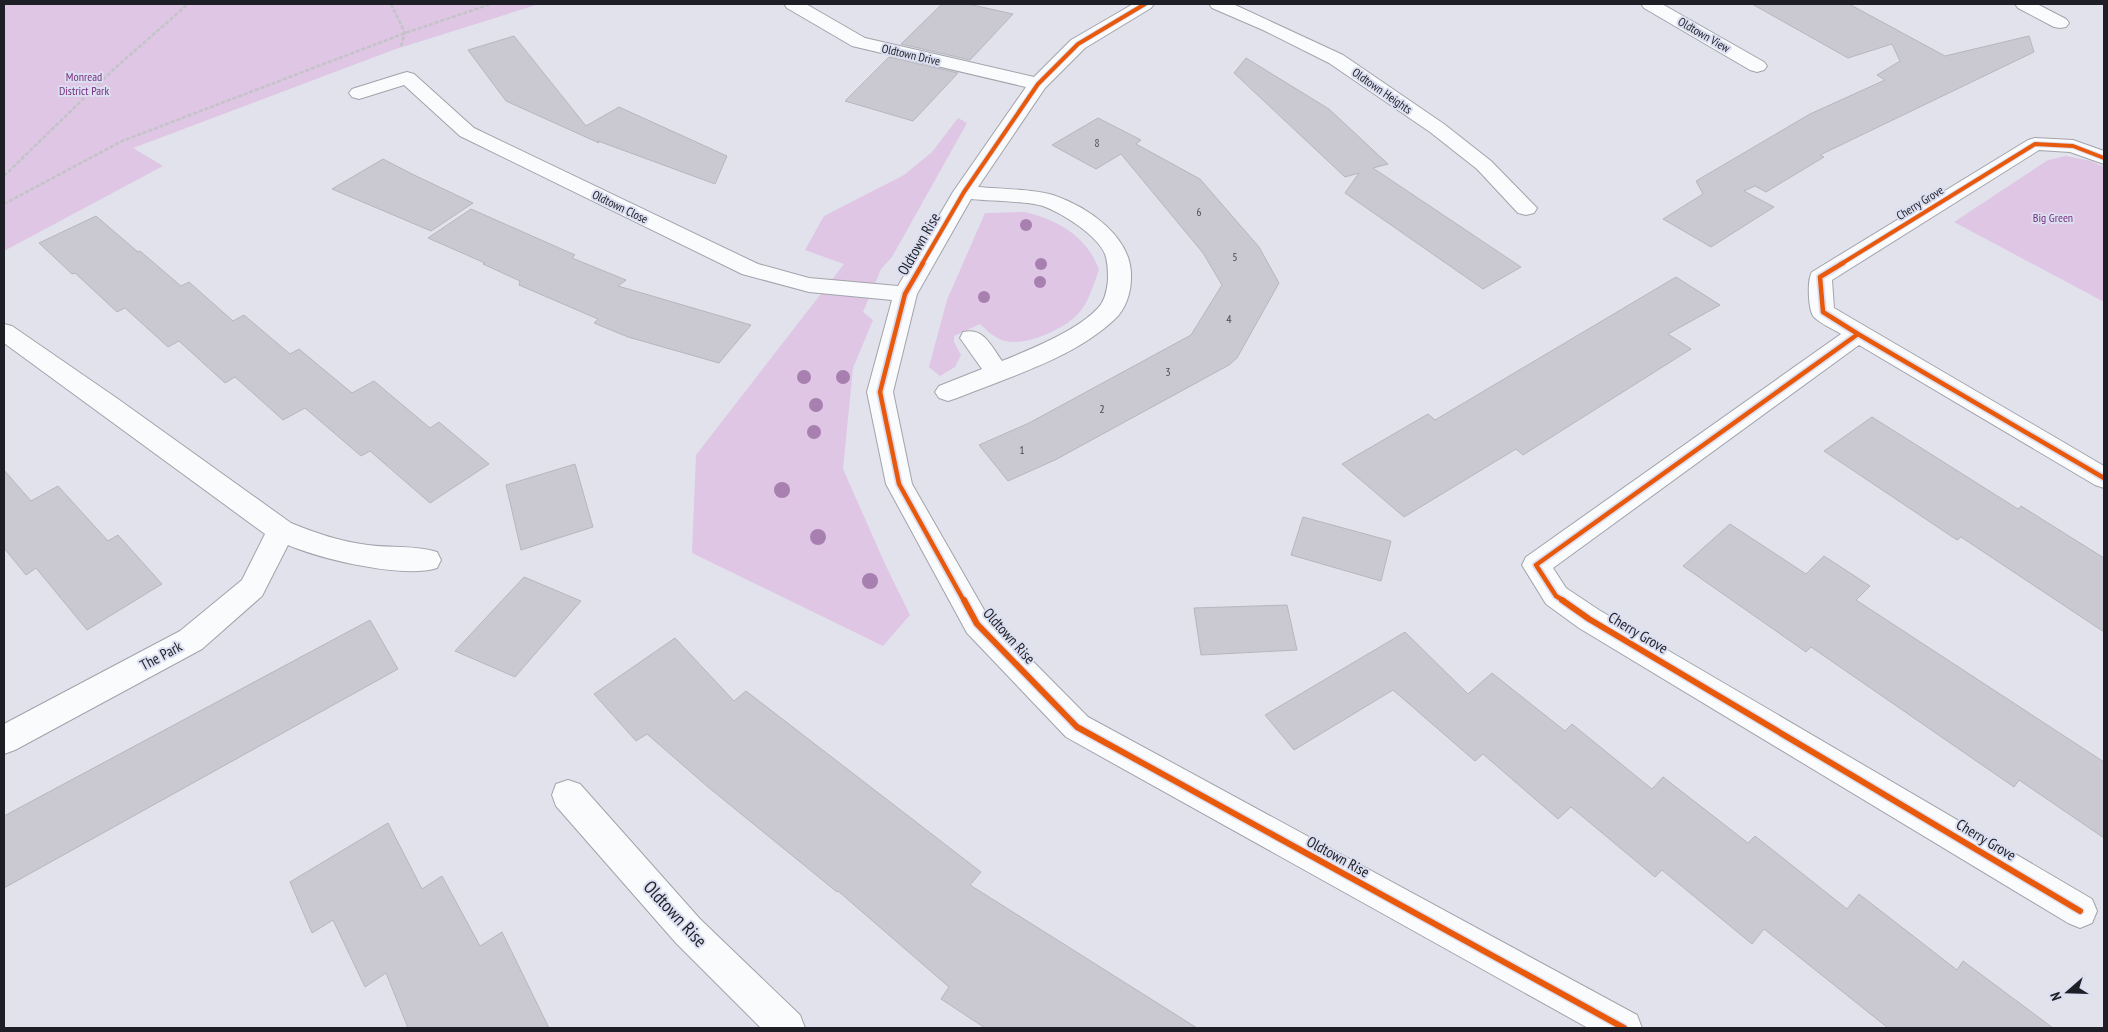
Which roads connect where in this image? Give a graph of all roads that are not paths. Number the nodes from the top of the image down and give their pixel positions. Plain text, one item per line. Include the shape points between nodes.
1 (793, 4) edge
2 (1145, 4) edge
3 (1218, 4) edge
4 (1650, 4) edge
5 (2024, 4) edge
6 (2060, 23) dead end
7 (1757, 66) dead end
8 (1038, 84) junction
9 (359, 93) dead end
10 (2104, 158) edge
11 (964, 192) junction
12 (1526, 208) dead end
13 (905, 294) junction
14 (4, 332) edge
15 (1858, 334) junction
16 (972, 338) dead end
17 (997, 372) junction
18 (948, 392) dead end
19 (2104, 478) edge
20 (282, 531) junction
21 (427, 560) dead end
22 (4, 740) edge
23 (568, 795) dead end
24 (2080, 911) dead end
25 (787, 1028) edge
26 (1624, 1028) edge

1 - 8 street, Oldtown Drive via 859,42
2 - 8 street, Oldtown Rise via 1078,44
3 - 12 street, Oldtown Heights via 1336,59 1437,128 1484,166
4 - 7 street, Oldtown View
5 - 6 street
8 - 11 street, Oldtown Rise
9 - 13 street, Oldtown Close via 407,78 467,132 750,269 809,285
10 - 15 street, Cherry Grove via 2073,146 2035,144 1820,277 1823,312
11 - 13 street, Oldtown Rise
11 - 17 street via 1046,200 1072,212 1094,227 1115,251 1120,270 1119,291 1109,312 1090,328 1044,353
13 - 26 street, Oldtown Rise via 880,392 900,484 977,624 1070,720
14 - 20 street via 67,374
15 - 19 street, Cherry Grove
15 - 24 street, Cherry Grove via 1536,565 1556,596 1589,619
16 - 17 street
17 - 18 street
20 - 21 street via 311,543 367,556
20 - 22 street, The Park via 252,588 191,640
23 - 25 street, Oldtown Rise via 688,931

